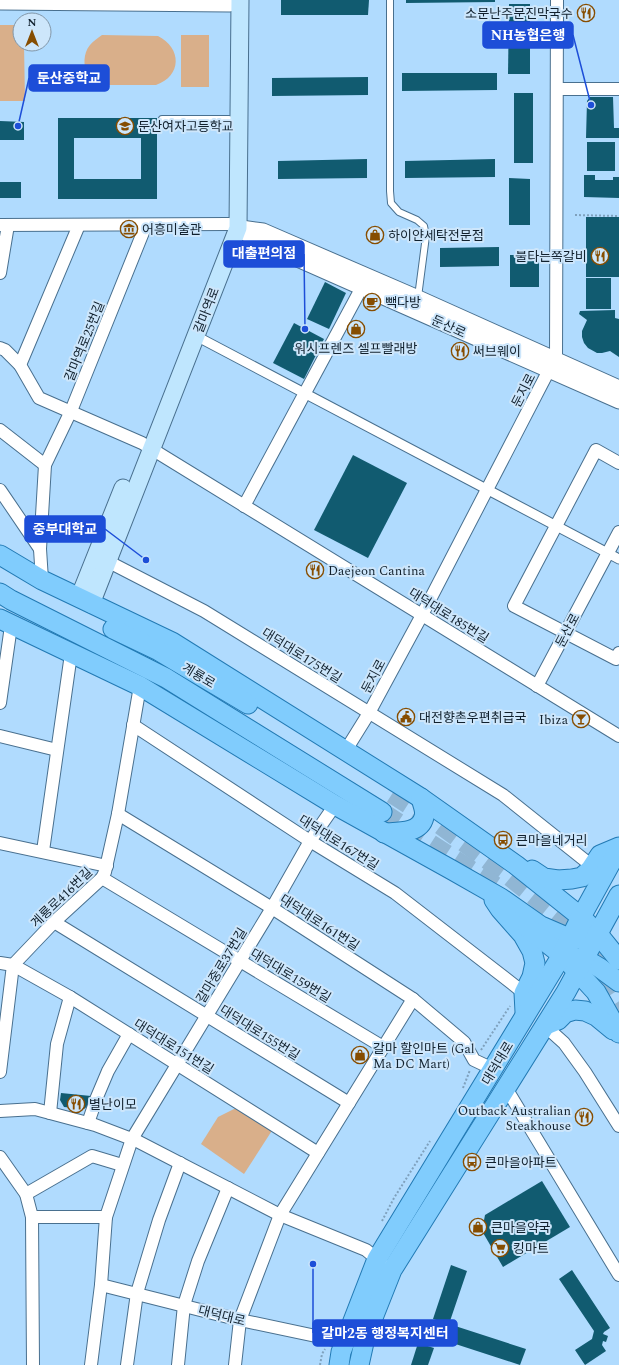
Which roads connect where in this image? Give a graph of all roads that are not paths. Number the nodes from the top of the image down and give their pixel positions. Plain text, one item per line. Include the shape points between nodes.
1 (390, 0) edge
2 (557, 0) edge
3 (44, 1) edge
4 (233, 1) edge
5 (0, 2) edge
6 (144, 2) edge
7 (557, 89) junction
8 (619, 89) edge
9 (162, 119) dead end
10 (229, 119) junction
11 (4, 225) edge
12 (79, 225) junction
13 (146, 225) junction
14 (234, 226) junction
15 (0, 273) edge
16 (362, 287) junction
17 (415, 304) junction
18 (196, 336) junction
19 (0, 348) edge
20 (20, 365) junction
21 (552, 365) junction
22 (619, 388) edge
23 (304, 393) junction
24 (619, 401) edge
25 (71, 411) junction
26 (0, 430) edge
27 (147, 446) junction
28 (619, 463) edge
29 (45, 465) junction
30 (0, 490) edge
31 (488, 490) junction
32 (244, 506) junction
33 (556, 526) junction
34 (619, 532) edge
35 (40, 549) junction
36 (0, 554) edge
37 (608, 554) junction
38 (619, 560) edge
39 (107, 562) junction
40 (0, 569) edge
41 (42, 580) junction
42 (0, 593) edge
43 (85, 601) junction
44 (422, 615) junction
45 (3, 622) edge
46 (566, 633) junction
47 (72, 654) junction
48 (619, 654) edge
49 (140, 686) junction
50 (537, 686) junction
51 (0, 703) edge
52 (369, 713) junction
53 (133, 725) junction
54 (0, 736) edge
55 (619, 736) edge
56 (57, 750) junction
57 (346, 750) junction
58 (392, 794) tunnel mouth
59 (421, 798) junction
60 (334, 805) junction
61 (382, 812) tunnel mouth
62 (118, 814) junction
63 (384, 833) junction
64 (310, 841) junction
65 (0, 843) edge
66 (619, 848) edge
67 (43, 851) junction
68 (516, 865) junction
69 (107, 866) junction
70 (592, 866) junction
71 (452, 870) junction
72 (102, 878) junction
73 (619, 895) edge
74 (494, 900) junction
75 (272, 908) junction
76 (581, 917) junction
77 (54, 922) junction
78 (598, 934) junction
79 (571, 939) junction
80 (562, 955) junction
81 (619, 960) edge
82 (240, 961) junction
83 (0, 963) edge
84 (13, 965) junction
85 (581, 965) junction
86 (619, 982) edge
87 (524, 993) junction
88 (70, 997) junction
89 (414, 999) junction
90 (207, 1015) junction
91 (526, 1015) junction
92 (544, 1025) junction
93 (129, 1034) junction
94 (619, 1035) edge
95 (383, 1048) junction
96 (177, 1065) junction
97 (493, 1069) junction
98 (0, 1072) edge
99 (506, 1088) junction
100 (349, 1103) junction
101 (0, 1111) edge
102 (50, 1113) junction
103 (88, 1123) junction
104 (619, 1126) edge
105 (132, 1139) junction
106 (318, 1153) junction
107 (0, 1157) edge
108 (180, 1163) junction
109 (122, 1165) junction
110 (228, 1188) junction
111 (26, 1194) junction
112 (280, 1215) junction
113 (32, 1217) junction
114 (106, 1217) junction
115 (615, 1257) edge
116 (377, 1259) junction
117 (392, 1271) junction
118 (619, 1275) edge
119 (101, 1285) junction
120 (137, 1293) junction
121 (184, 1305) junction
122 (240, 1320) junction
123 (344, 1343) junction
124 (33, 1365) edge
125 (91, 1365) edge
126 (127, 1365) edge
127 (178, 1365) edge
128 (235, 1365) edge
129 (339, 1365) edge
130 (359, 1365) edge

1 - 17 lane via 391,203 399,212 424,226 426,236
2 - 7 street, 둔지로
3 - 5 street
3 - 6 street
4 - 6 street
4 - 10 main road, 갈마역로
4 - 14 main road, 갈마역로
7 - 8 street
7 - 21 street, 둔지로
9 - 10 lane
10 - 14 main road, 갈마역로
11 - 12 street
11 - 15 street
12 - 13 street
12 - 20 street
13 - 14 street
13 - 25 street, 갈마역로25번길
14 - 16 street, 둔산로 via 259,242
14 - 17 street, 둔산로 via 263,231
14 - 18 main road, 갈마역로
14 - 27 main road, 갈마역로
16 - 17 street, 둔산로
16 - 23 street
17 - 21 street, 둔산로
18 - 23 street
18 - 27 main road, 갈마역로
19 - 20 street, 대덕대로185번길
20 - 25 street, 대덕대로185번길 via 39,398
21 - 22 street, 둔산로
21 - 24 street, 둔산로
21 - 31 street, 둔지로
23 - 31 street
23 - 32 street
25 - 27 street, 대덕대로185번길
25 - 29 street, 갈마역로25번길
26 - 29 street
27 - 32 street, 대덕대로185번길
27 - 39 main road, 갈마역로
27 - 43 main road, 갈마역로
28 - 33 street via 596,450
29 - 35 street
30 - 35 street
31 - 33 street
31 - 44 street, 둔지로
32 - 44 street, 대덕대로185번길
33 - 37 street
33 - 46 street via 514,606
34 - 37 street, 둔산로
35 - 41 street
36 - 41 main road
37 - 38 street
37 - 46 street, 둔산로
39 - 43 main road, 갈마역로
39 - 52 street, 대덕대로175번길 via 204,610
40 - 58 main road, 계룡로 via 40,593 160,651
41 - 43 main road
42 - 61 main road, 계룡로 via 166,678
43 - 57 main road via 172,642
44 - 50 street, 대덕대로185번길
44 - 52 street, 둔지로
45 - 47 main road
45 - 51 street
46 - 48 street via 616,659
46 - 50 street, 둔산로
47 - 49 main road
47 - 56 street
49 - 53 street, 계룡로416번길
49 - 60 main road
50 - 55 street, 대덕대로185번길
52 - 57 street, 둔지로
52 - 70 street, 대덕대로175번길 via 503,795
53 - 62 street, 계룡로416번길
53 - 64 street, 대덕대로167번길
54 - 56 street
56 - 67 street
57 - 59 main road
59 - 63 main road via 424,817 420,824 409,831
59 - 68 main road
60 - 63 main road
60 - 64 street, 갈마중로37번길
62 - 69 street, 계룡로416번길
62 - 75 street, 대덕대로161번길
63 - 71 main road
64 - 75 street, 갈마중로37번길
64 - 87 street, 대덕대로167번길 via 395,893
65 - 67 street
66 - 70 main road via 600,855
66 - 76 main road, 대덕대로
67 - 69 street
68 - 70 main road via 528,867 544,878 558,880 582,877
68 - 76 main road
69 - 72 street, 계룡로416번길
71 - 74 main road
71 - 79 main road via 501,898 541,926
72 - 77 street, 계룡로416번길
72 - 82 street, 대덕대로159번길
73 - 78 main road, 대덕대로
74 - 80 main road
74 - 87 main road via 523,935 532,951 535,963 532,977
75 - 82 street, 갈마중로37번길
75 - 89 street, 대덕대로161번길
76 - 78 main road
76 - 79 main road, 대덕대로
77 - 84 street, 계룡로416번길
77 - 90 street, 대덕대로155번길
78 - 79 main road via 587,939
78 - 81 main road
78 - 85 main road, 대덕대로
79 - 80 main road, 대덕대로
80 - 85 main road
80 - 91 main road, 대덕대로
82 - 90 street, 갈마중로37번길
82 - 95 street, 대덕대로159번길
83 - 84 street
84 - 88 street, 대덕대로151번길
84 - 98 street
85 - 86 main road via 600,968
85 - 92 main road, 대덕대로
85 - 94 main road
87 - 91 main road
88 - 93 street, 대덕대로151번길
88 - 102 street via 57,1044
89 - 95 street
89 - 97 street, 대덕대로161번길 via 464,1042 474,1060
90 - 96 street, 갈마중로37번길
90 - 100 street, 대덕대로155번길
91 - 97 main road, 대덕대로
92 - 94 main road via 558,1020 565,1013 585,1011 596,1016
92 - 99 main road, 대덕대로
92 - 104 street via 564,1043 586,1072
93 - 96 street, 대덕대로151번길
93 - 103 street via 108,1071
95 - 100 street
96 - 105 street, 갈마중로37번길
96 - 106 street, 대덕대로151번길
97 - 116 main road, 대덕대로
99 - 115 street
99 - 117 main road, 대덕대로
100 - 106 street
101 - 102 street via 35,1110
102 - 103 street
103 - 105 street
105 - 108 street
105 - 109 street, 갈마중로37번길
106 - 112 street
107 - 111 street
108 - 110 street
108 - 120 street via 159,1220
109 - 111 street via 92,1156
109 - 114 street, 갈마중로37번길
110 - 112 street
110 - 121 street via 198,1261
111 - 113 street
112 - 116 street via 366,1250
112 - 122 street
113 - 114 street
113 - 124 street
114 - 119 street, 갈마중로37번길
115 - 118 street
116 - 117 street
116 - 123 main road, 대덕대로
117 - 130 main road, 대덕대로 via 365,1338
119 - 120 street, 대덕대로
119 - 125 street, 갈마중로37번길
120 - 121 street, 대덕대로
120 - 126 street
121 - 122 street, 대덕대로
121 - 127 street
122 - 123 street, 대덕대로
122 - 128 street
123 - 129 main road, 대덕대로

